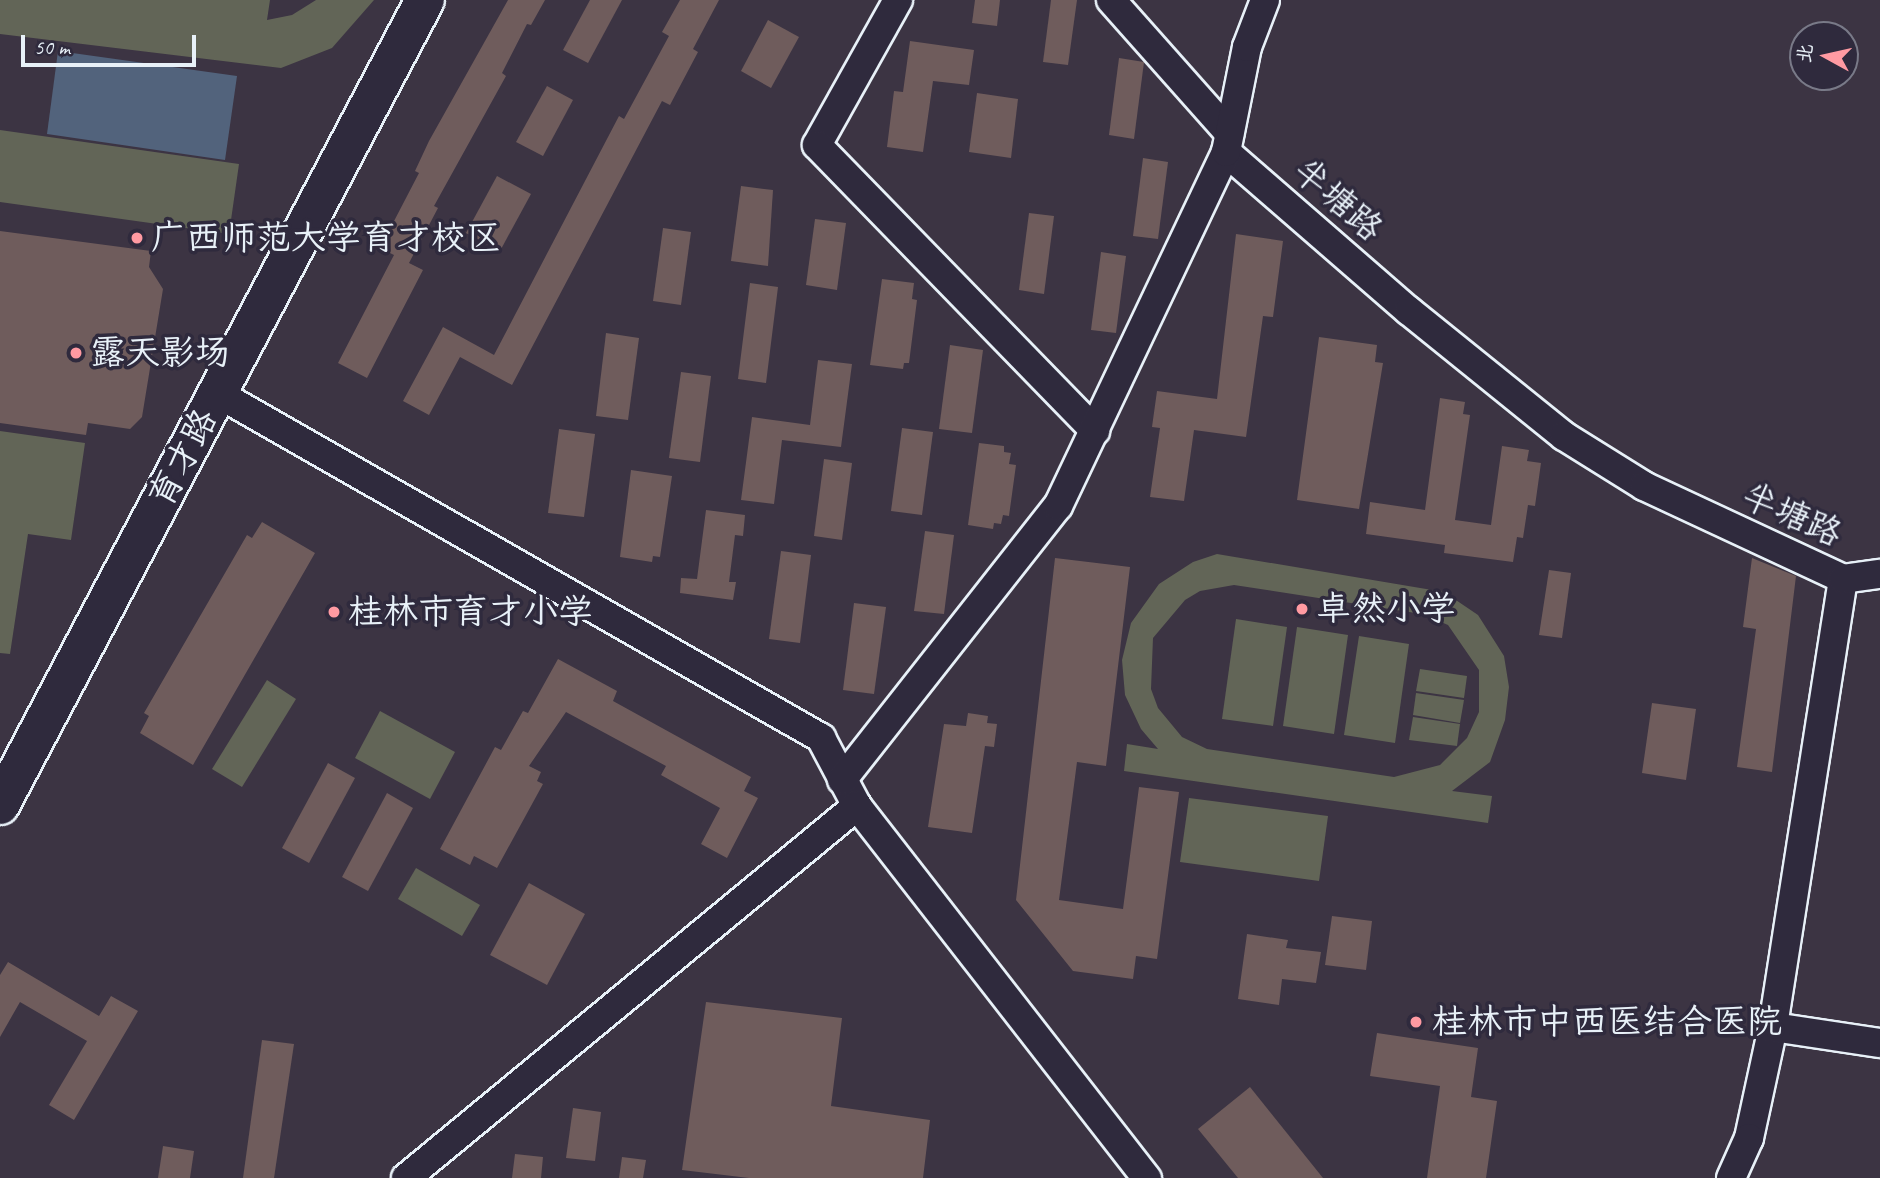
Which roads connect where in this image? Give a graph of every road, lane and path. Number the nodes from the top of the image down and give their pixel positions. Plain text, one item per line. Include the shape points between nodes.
1 (425, 0) edge
2 (898, 0) edge
3 (1111, 0) edge
4 (1265, 0) edge
5 (1227, 142) junction
6 (217, 393) junction
7 (1095, 430) junction
8 (1880, 574) edge
9 (1843, 579) junction
10 (842, 780) junction
11 (0, 805) edge
12 (857, 807) junction
13 (1773, 1027) junction
14 (1880, 1043) edge
15 (406, 1178) edge
16 (1147, 1178) edge
17 (1731, 1178) edge

1 - 6 main road, 育才路
2 - 7 street via 817,145
3 - 5 street, 半塘路
4 - 5 street via 1247,47
5 - 7 street
5 - 9 street, 半塘路 via 1420,320 1564,436 1644,486
6 - 10 street via 821,738
6 - 11 main road, 育才路
7 - 10 street via 1058,506
8 - 9 street
9 - 13 street, 半塘路
10 - 12 street
12 - 15 street
12 - 16 street
13 - 14 street
13 - 17 street, 半塘路 via 1749,1138

